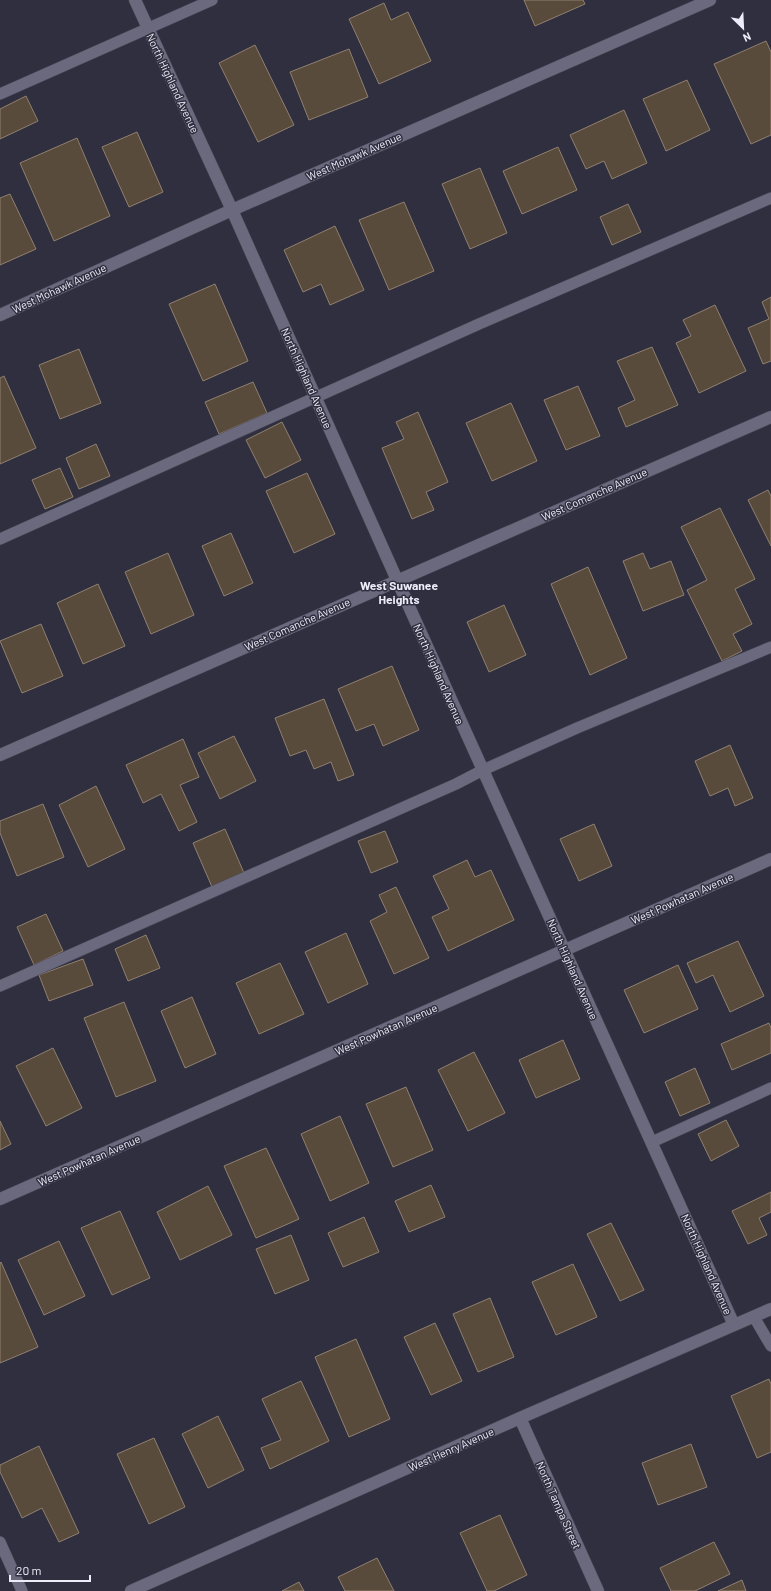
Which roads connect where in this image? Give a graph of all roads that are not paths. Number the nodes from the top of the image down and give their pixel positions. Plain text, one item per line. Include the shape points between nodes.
1 (135, 0) edge
2 (212, 0) edge
3 (710, 0) edge
4 (148, 28) junction
5 (0, 94) edge
6 (771, 198) edge
7 (232, 210) junction
8 (0, 315) edge
9 (315, 397) junction
10 (771, 417) edge
11 (0, 539) edge
12 (397, 580) junction
13 (771, 647) edge
14 (0, 755) edge
15 (483, 770) junction
16 (771, 859) edge
17 (565, 950) junction
18 (0, 986) edge
19 (771, 1088) edge
20 (652, 1142) junction
21 (0, 1199) edge
22 (771, 1309) edge
23 (754, 1316) junction
24 (734, 1325) junction
25 (771, 1346) edge
26 (520, 1418) junction
27 (0, 1544) edge
28 (22, 1591) edge
29 (131, 1591) edge
30 (598, 1591) edge

1 - 4 street, North Highland Avenue
2 - 4 lane
3 - 7 street, West Mohawk Avenue
4 - 5 lane
4 - 7 street, North Highland Avenue
6 - 9 lane
7 - 8 street, West Mohawk Avenue
7 - 9 street, North Highland Avenue
9 - 11 lane
9 - 12 street, North Highland Avenue
10 - 12 street, West Comanche Avenue
12 - 14 street, West Comanche Avenue
12 - 15 street, North Highland Avenue
13 - 15 lane
15 - 17 street, North Highland Avenue
15 - 18 lane
16 - 17 street, West Powhatan Avenue
17 - 20 street, North Highland Avenue
17 - 21 street, West Powhatan Avenue
19 - 20 lane
20 - 24 street, North Highland Avenue
22 - 23 street, West Henry Avenue
23 - 24 street, West Henry Avenue
23 - 25 lane
24 - 26 street, West Henry Avenue
26 - 29 street, West Henry Avenue
26 - 30 street, North Tampa Street
27 - 28 lane

